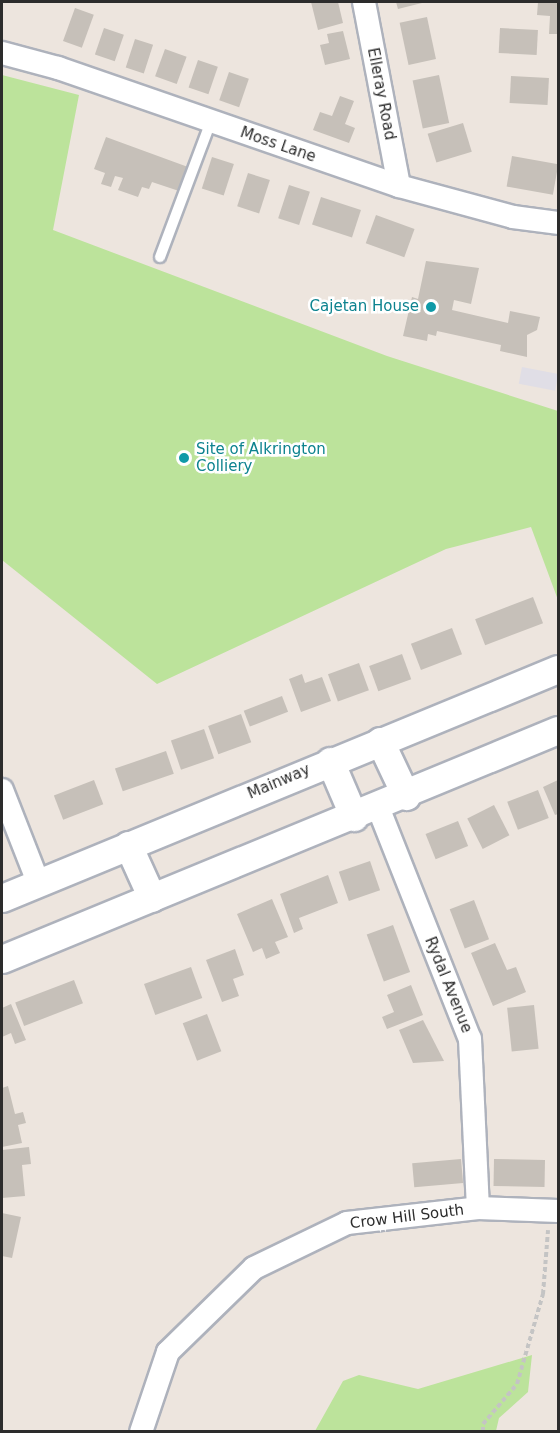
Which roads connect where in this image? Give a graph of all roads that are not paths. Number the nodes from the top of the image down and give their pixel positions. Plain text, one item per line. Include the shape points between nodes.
1 (364, 2) edge
2 (2, 53) edge
3 (211, 121) junction
4 (399, 186) junction
5 (558, 223) edge
6 (160, 257) dead end
7 (558, 669) edge
8 (558, 730) edge
9 (380, 741) junction
10 (330, 761) junction
11 (2, 790) edge
12 (406, 796) junction
13 (366, 812) junction
14 (128, 845) junction
15 (38, 882) junction
16 (2, 898) edge
17 (152, 898) junction
18 (2, 959) edge
19 (478, 1208) junction
20 (554, 1211) edge
21 (141, 1431) edge

1 - 4 street, Elleray Road
2 - 3 street, Moss Lane
3 - 4 street, Moss Lane
3 - 6 lane
4 - 5 street, Moss Lane via 513,217
7 - 9 street, Mainway
8 - 12 street
9 - 10 street, Mainway
9 - 12 street
10 - 13 street
10 - 14 street, Mainway
11 - 15 street
12 - 13 street
13 - 17 street
13 - 19 street, Rydal Avenue via 470,1039
14 - 15 street, Mainway
14 - 17 street
15 - 16 street, Mainway
17 - 18 street
19 - 20 street, Crow Hill South
19 - 21 street, Crow Hill South via 347,1223 254,1268 168,1353

